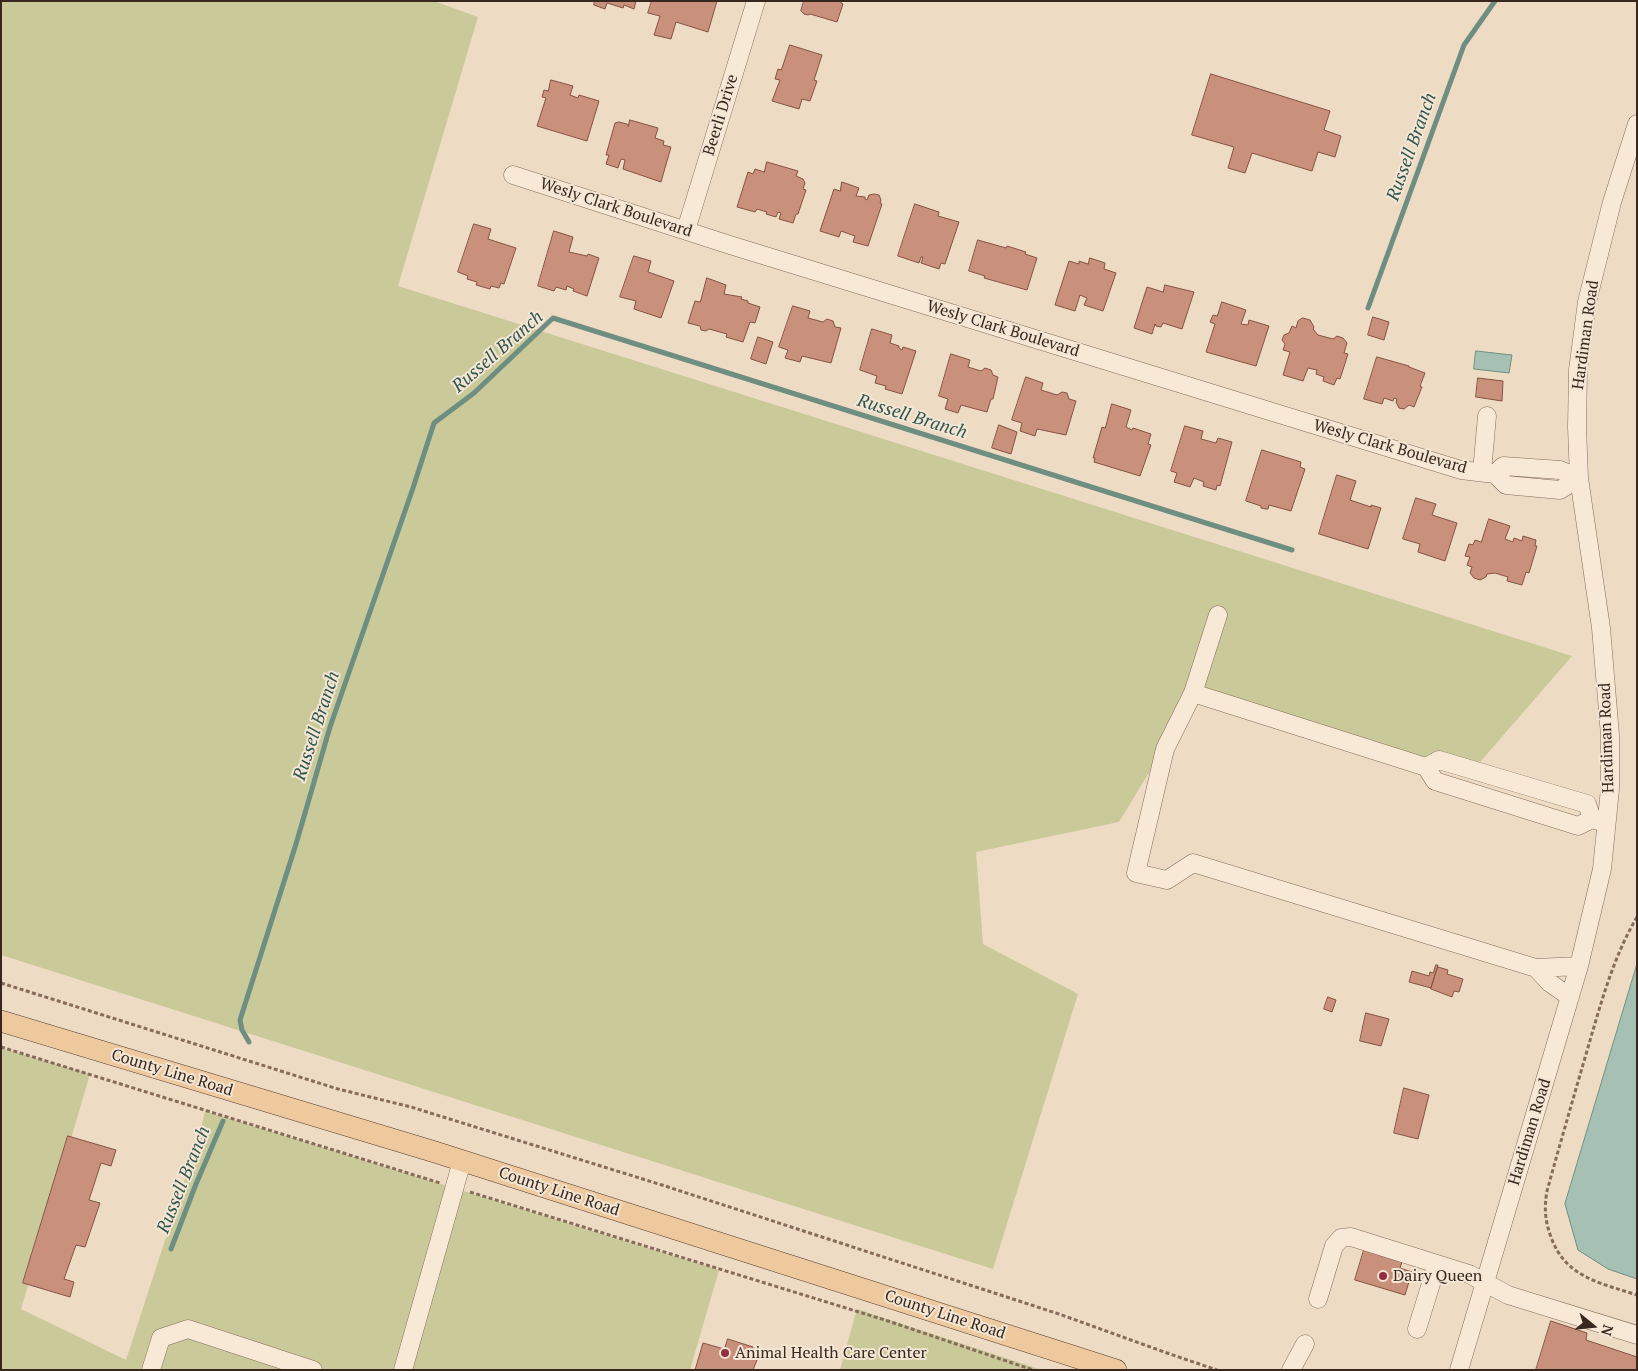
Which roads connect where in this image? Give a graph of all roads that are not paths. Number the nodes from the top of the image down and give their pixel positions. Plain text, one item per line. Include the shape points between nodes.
1 (756, 1) edge
2 (1637, 124) edge
3 (513, 175) dead end
4 (686, 230) junction
5 (1487, 416) dead end
6 (1488, 473) junction
7 (1579, 478) junction
8 (1218, 614) dead end
9 (1194, 693) junction
10 (1599, 821) junction
11 (1579, 966) junction
12 (1536, 968) junction
13 (1570, 997) junction
14 (1, 1021) edge
15 (462, 1161) junction
16 (1437, 1264) junction
17 (1485, 1283) junction
18 (1318, 1299) dead end
19 (1417, 1330) dead end
20 (1637, 1334) edge
21 (1304, 1344) dead end
22 (151, 1370) edge
23 (313, 1370) edge
24 (403, 1370) edge
25 (1116, 1370) edge
26 (1291, 1370) edge
27 (1459, 1370) edge

1 - 4 street, Beerli Drive
2 - 7 street, Hardiman Road via 1612,202 1587,302 1578,370 1576,428
3 - 4 street, Wesly Clark Boulevard
4 - 6 street, Wesly Clark Boulevard via 1462,470
5 - 6 street
6 - 7 street, Wesly Clark Boulevard via 1506,485 1560,490
7 - 10 street, Hardiman Road via 1601,628 1609,725 1610,789
8 - 9 street
9 - 10 street via 1426,767 1439,760 1587,804
9 - 12 street via 1165,749 1136,873 1167,880 1193,863
10 - 11 street, Hardiman Road via 1602,869
11 - 12 street
11 - 13 street, Hardiman Road
12 - 13 street
13 - 17 street, Hardiman Road
14 - 15 main road, County Line Road
15 - 24 street
15 - 25 main road, County Line Road
16 - 17 street
16 - 18 street via 1351,1237 1341,1238 1334,1246
16 - 19 street
17 - 20 street via 1508,1295
17 - 27 street, Hardiman Road
21 - 26 street
22 - 23 street via 161,1338 188,1329

